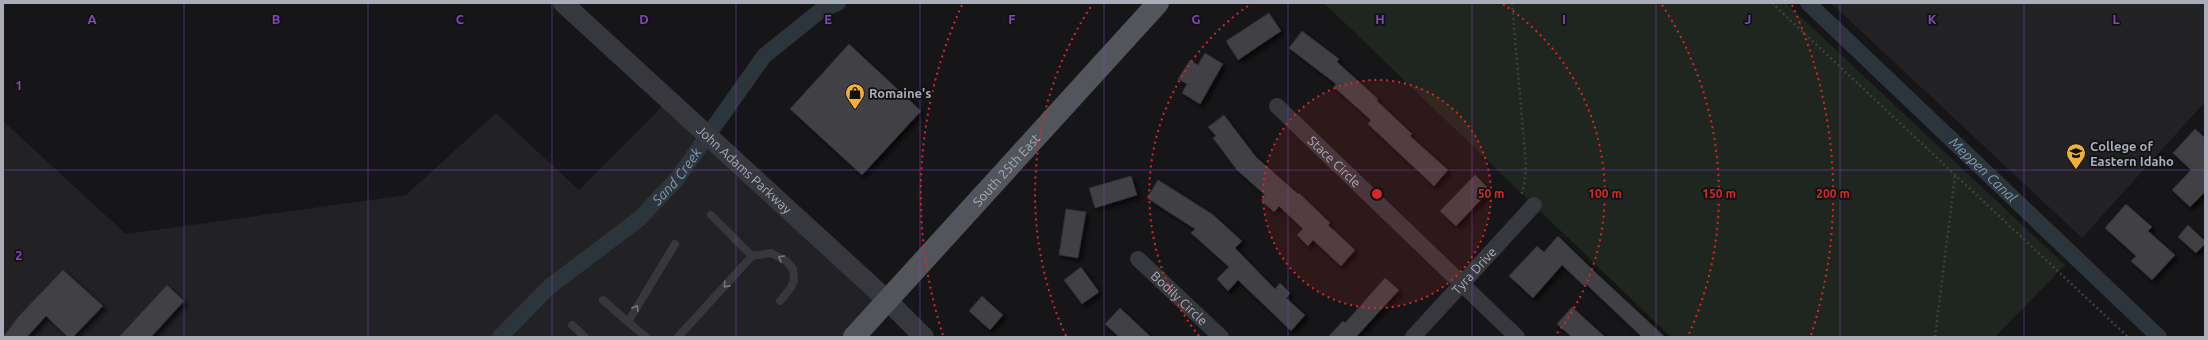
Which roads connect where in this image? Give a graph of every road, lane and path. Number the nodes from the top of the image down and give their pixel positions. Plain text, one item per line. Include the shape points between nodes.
1 (563, 3) edge
2 (1158, 3) edge
3 (1512, 3) edge
4 (1772, 3) edge
5 (1277, 106) dead end
6 (1955, 176) junction
7 (1521, 195) dead end
8 (1534, 205) dead end
9 (711, 215) dead end
10 (675, 244) dead end
11 (752, 256) junction
12 (1138, 259) dead end
13 (1461, 283) junction
14 (603, 300) dead end
15 (780, 301) dead end
16 (888, 301) junction
17 (628, 322) junction
18 (572, 325) dead end
19 (585, 337) edge
20 (646, 337) edge
21 (678, 337) edge
22 (854, 337) edge
23 (924, 337) edge
24 (1221, 337) edge
25 (1413, 337) edge
26 (1517, 337) edge
27 (1935, 337) edge
28 (2128, 337) edge

1 - 16 street, John Adams Parkway
2 - 16 main road, South 25th East
3 - 7 path via 1526,165
4 - 6 path
5 - 13 street, Stace Circle
6 - 27 path
6 - 28 path
8 - 13 street, Tyra Drive
9 - 11 lane
17 -> 10 lane
15 -> 11 lane via 794,280 793,269 786,261 771,253
11 -> 21 lane
12 - 24 street, Bodily Circle
13 - 25 street, Tyra Drive
13 - 26 street, Stace Circle
14 - 17 lane
16 - 22 main road, South 25th East
16 - 23 street, John Adams Parkway
17 - 20 lane
18 - 19 lane

